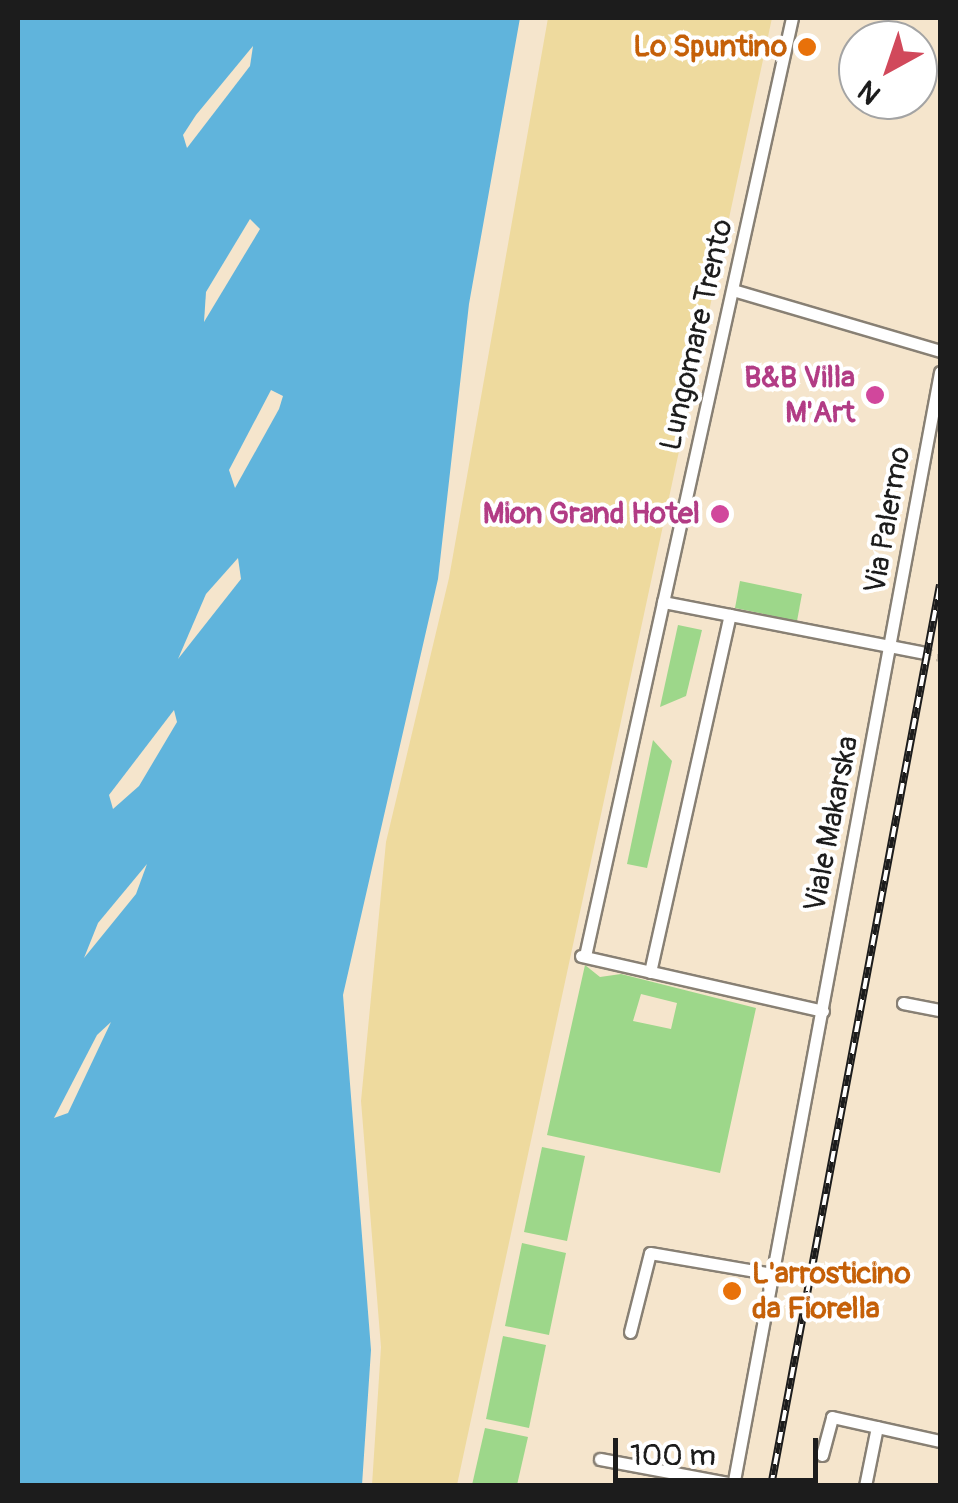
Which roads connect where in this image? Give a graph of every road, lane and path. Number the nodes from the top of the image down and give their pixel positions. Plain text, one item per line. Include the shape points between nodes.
1 (792, 18) edge
2 (733, 290) junction
3 (940, 351) edge
4 (940, 372) edge
5 (663, 602) junction
6 (730, 614) junction
7 (891, 645) junction
8 (921, 652) tunnel mouth
9 (650, 972) junction
10 (902, 1003) dead end
11 (940, 1010) edge
12 (823, 1011) junction
13 (773, 1274) junction
14 (630, 1332) dead end
15 (877, 1427) junction
16 (940, 1441) edge
17 (822, 1456) dead end
18 (600, 1458) dead end
19 (733, 1485) edge
20 (865, 1486) edge

1 - 2 street, Lungomare Trento
2 - 3 street
2 - 5 street, Lungomare Trento
4 - 7 street, Via Palermo
5 - 6 street
5 - 9 street, Lungomare Trento via 583,956
6 - 7 street
6 - 9 street
7 - 8 street
7 - 12 street, Viale Makarska
9 - 12 street
10 - 11 street
12 - 13 street, Viale Makarska
13 - 14 street via 650,1254
13 - 19 street, Viale Makarska
15 - 16 street
15 - 17 street via 832,1417
15 - 20 street
18 - 19 street, Viale Makarska

